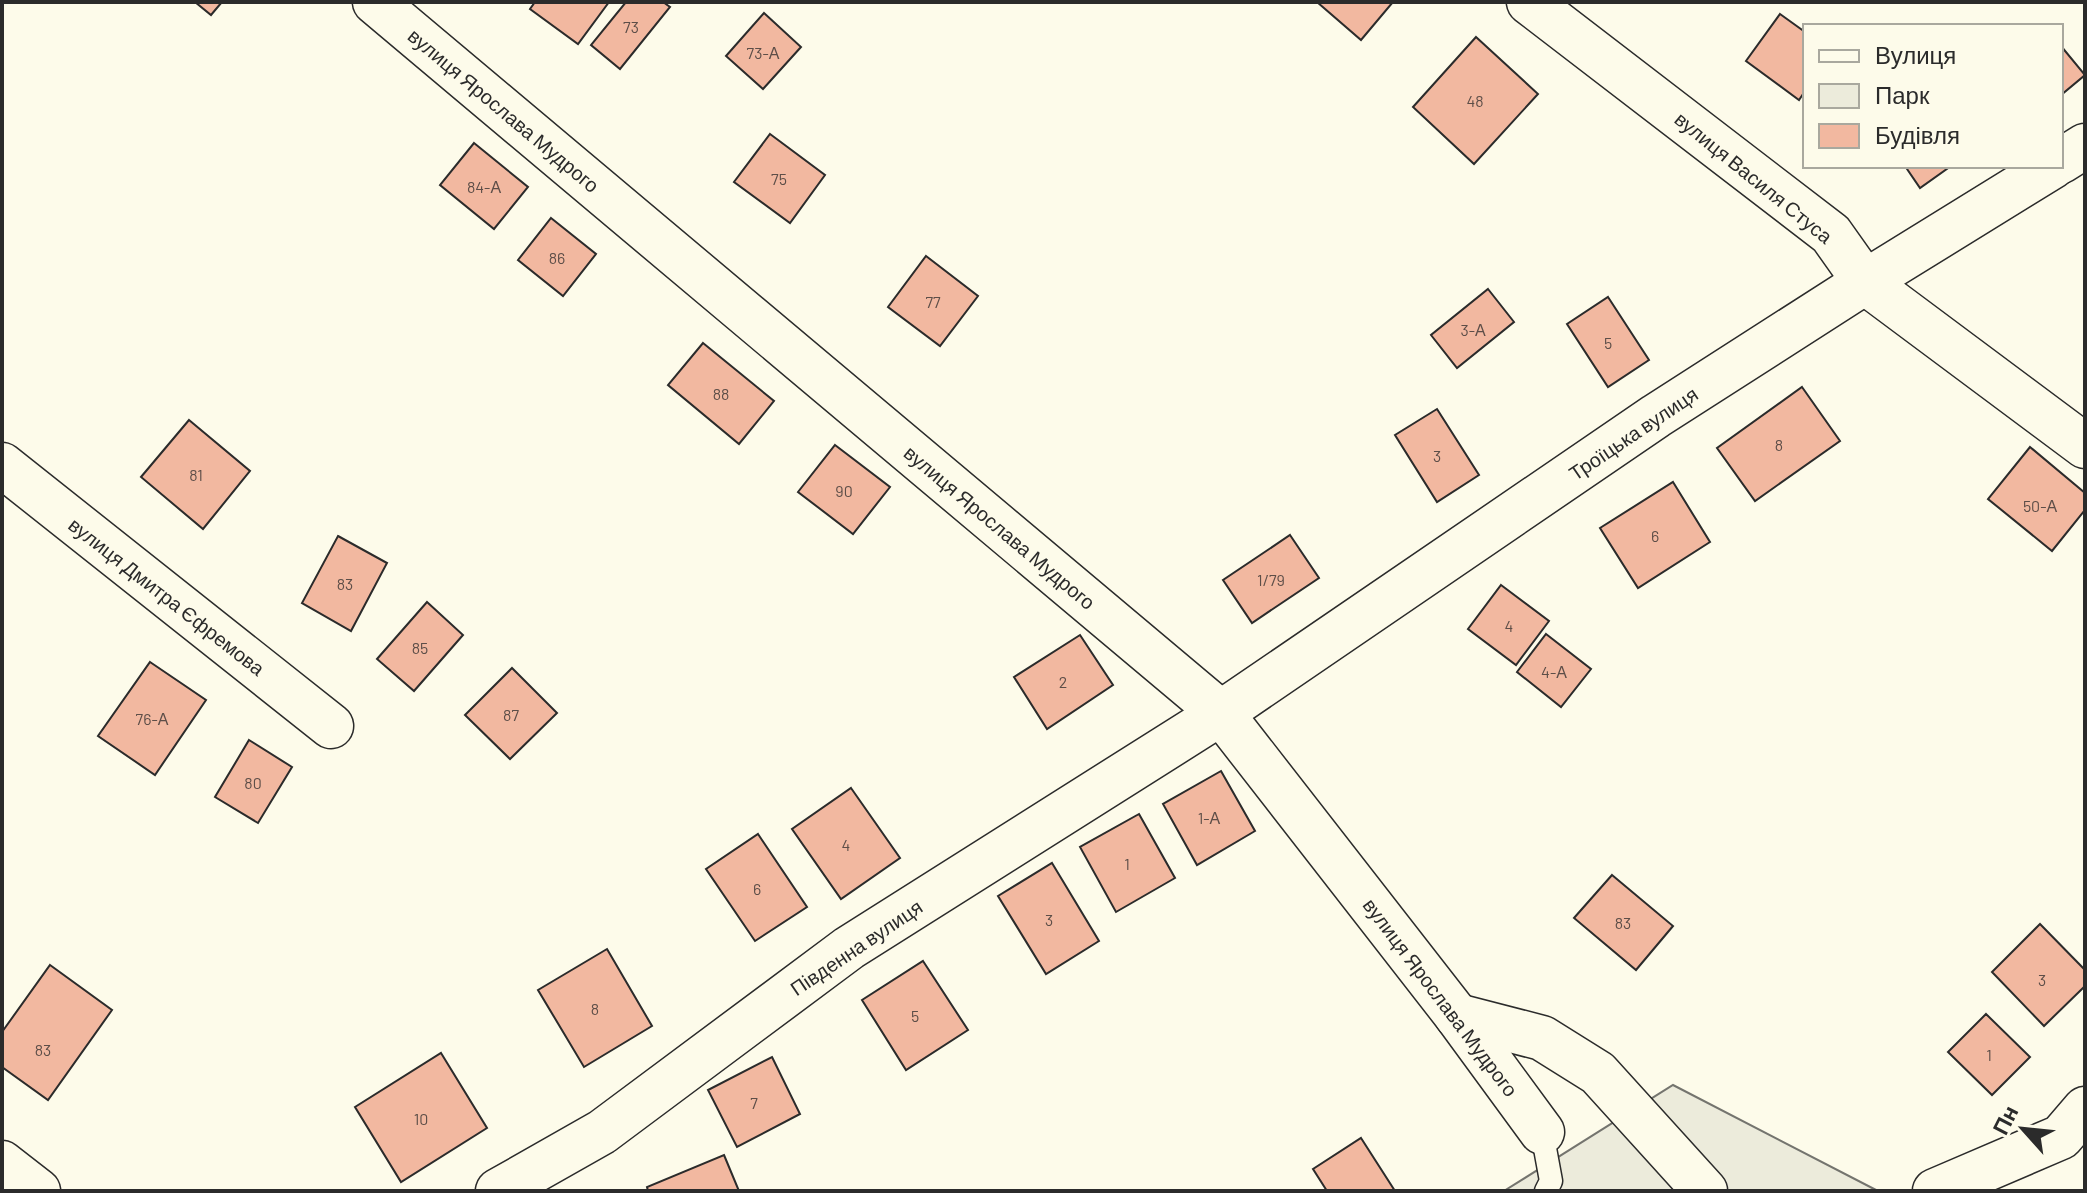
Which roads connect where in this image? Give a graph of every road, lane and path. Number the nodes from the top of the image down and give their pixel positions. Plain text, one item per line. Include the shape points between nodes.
1 (375, 2) edge
2 (1529, 2) edge
3 (2085, 146) edge
4 (2063, 160) edge
5 (2050, 168) edge
6 (1865, 282) junction
7 (2085, 446) edge
8 (2, 465) edge
9 (1221, 713) junction
10 (331, 726) dead end
11 (1457, 1016) junction
12 (2085, 1109) edge
13 (1542, 1132) joint
14 (2, 1163) edge
15 (38, 1191) edge
16 (498, 1191) edge
17 (1546, 1191) edge
18 (1705, 1191) edge
19 (1935, 1191) edge

1 - 9 street, вулиця Ярослава Мудрого
2 - 6 street, вулиця Василя Стуса via 1831,234
3 - 4 street
5 - 6 street, Троїцька вулиця
6 - 7 street, вулиця Василя Стуса
6 - 9 street, Троїцька вулиця via 1656,416
8 - 10 street, вулиця Дмитра Єфремова
9 - 11 street, вулиця Ярослава Мудрого
9 - 16 street, Південна вулиця via 849,948 602,1132
11 - 13 street, вулиця Ярослава Мудрого
11 - 18 street via 1542,1038 1598,1073
12 - 19 street via 2061,1137
13 - 17 lane via 1551,1181
14 - 15 street

